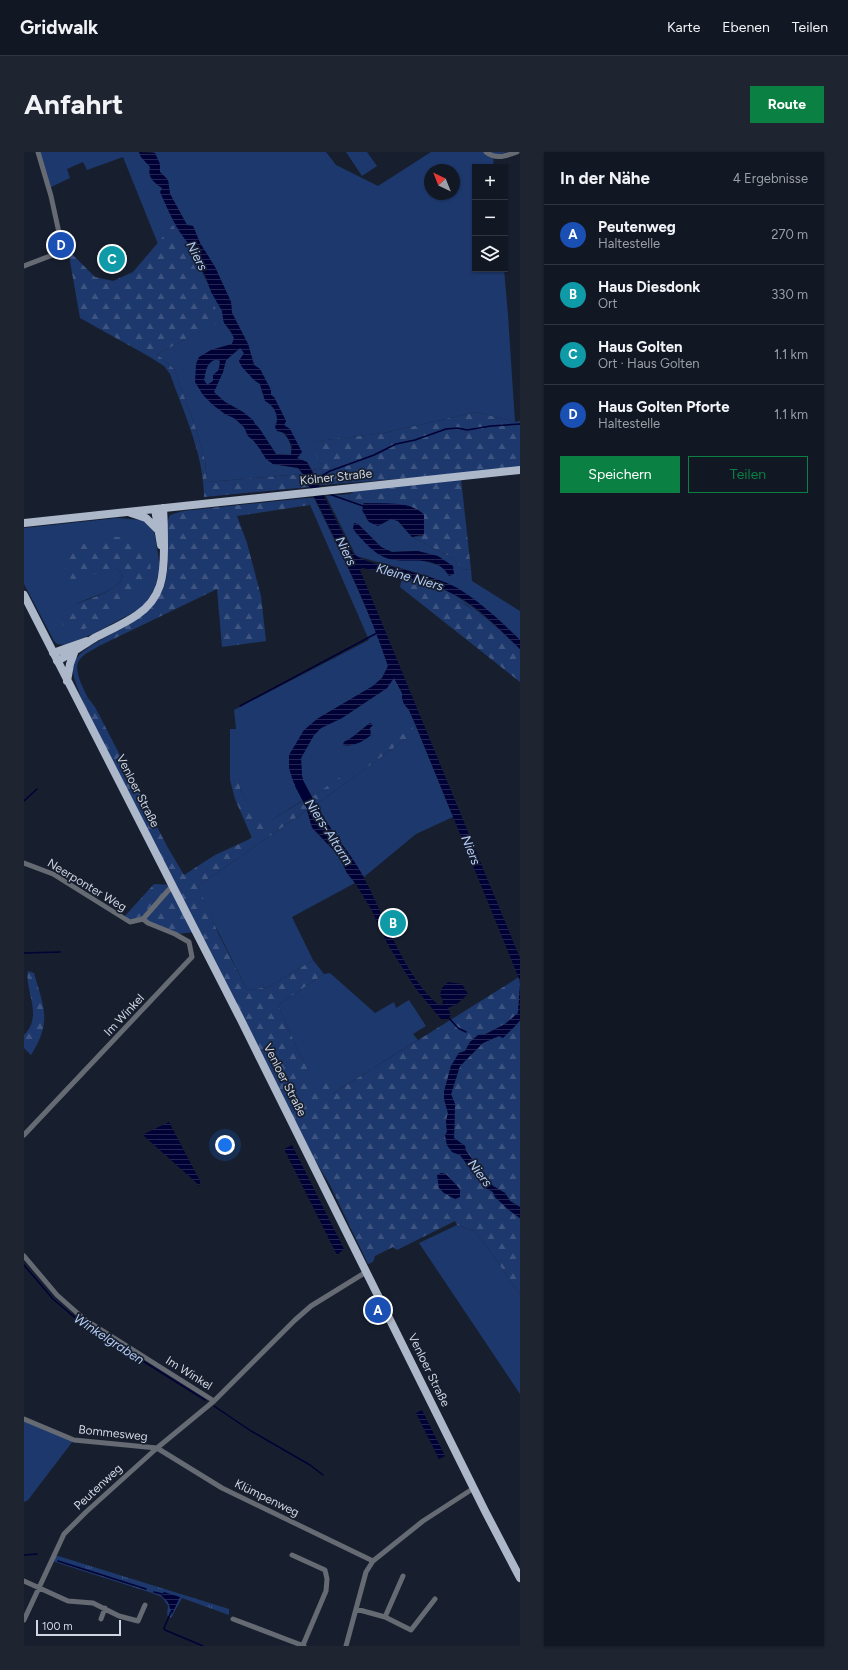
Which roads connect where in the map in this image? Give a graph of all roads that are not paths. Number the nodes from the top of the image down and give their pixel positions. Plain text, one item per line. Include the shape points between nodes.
1 (38, 152) edge
2 (486, 152) edge
3 (517, 152) edge
4 (24, 266) edge
5 (520, 470) edge
6 (159, 508) junction
7 (126, 512) junction
8 (24, 523) edge
9 (157, 529) junction
10 (164, 560) junction
11 (24, 595) edge
12 (95, 638) junction
13 (53, 653) junction
14 (74, 653) junction
15 (57, 661) junction
16 (67, 681) junction
17 (24, 863) edge
18 (173, 885) junction
19 (143, 919) junction
20 (24, 1135) edge
21 (24, 1256) edge
22 (366, 1272) junction
23 (214, 1401) junction
24 (24, 1420) edge
25 (157, 1448) junction
26 (474, 1488) junction
27 (292, 1555) dead end
28 (373, 1561) junction
29 (403, 1576) dead end
30 (520, 1578) edge
31 (24, 1582) edge
32 (39, 1587) junction
33 (435, 1599) dead end
34 (145, 1605) dead end
35 (105, 1608) junction
36 (356, 1609) junction
37 (385, 1617) junction
38 (101, 1619) dead end
39 (233, 1619) dead end
40 (24, 1620) edge
41 (303, 1646) edge
42 (346, 1646) edge

1 - 4 street via 63,251
2 - 3 street via 490,156 500,158
5 - 6 main road, Kölner Straße
6 - 7 main road, Kölner Straße
6 - 9 main road
6 - 10 main road
7 - 8 main road, Kölner Straße
7 - 9 main road via 146,518
9 - 10 main road
10 - 12 main road via 163,578 151,603 137,615
11 - 13 main road, Venloer Straße
12 - 13 main road
12 - 14 main road
13 - 15 main road, Venloer Straße
14 - 15 main road
14 - 16 main road
15 - 16 main road, Venloer Straße
16 - 18 main road, Venloer Straße
17 - 19 street, Neerponter Weg via 53,874 130,922
18 - 19 street
18 - 22 main road, Venloer Straße
19 - 20 street, Im Winkel via 189,942 192,957
21 - 23 street, Im Winkel via 57,1295 84,1319
22 - 23 street, Peutenweg via 311,1306
22 - 26 main road, Venloer Straße
23 - 25 street, Peutenweg
24 - 25 street, Bommesweg via 74,1440
25 - 28 street, Klümpenweg via 222,1488
25 - 32 street, Peutenweg via 64,1534
26 - 28 street via 423,1521
26 - 30 main road, Venloer Straße
27 - 41 street via 325,1570 328,1579 326,1591
28 - 36 street via 366,1572
29 - 37 street
31 - 32 street
32 - 35 street via 68,1601 93,1603
32 - 40 street, Peutenweg
33 - 37 street via 411,1630
34 - 35 street via 138,1621 119,1616
35 - 38 street
36 - 37 street
36 - 42 street
39 - 41 street

